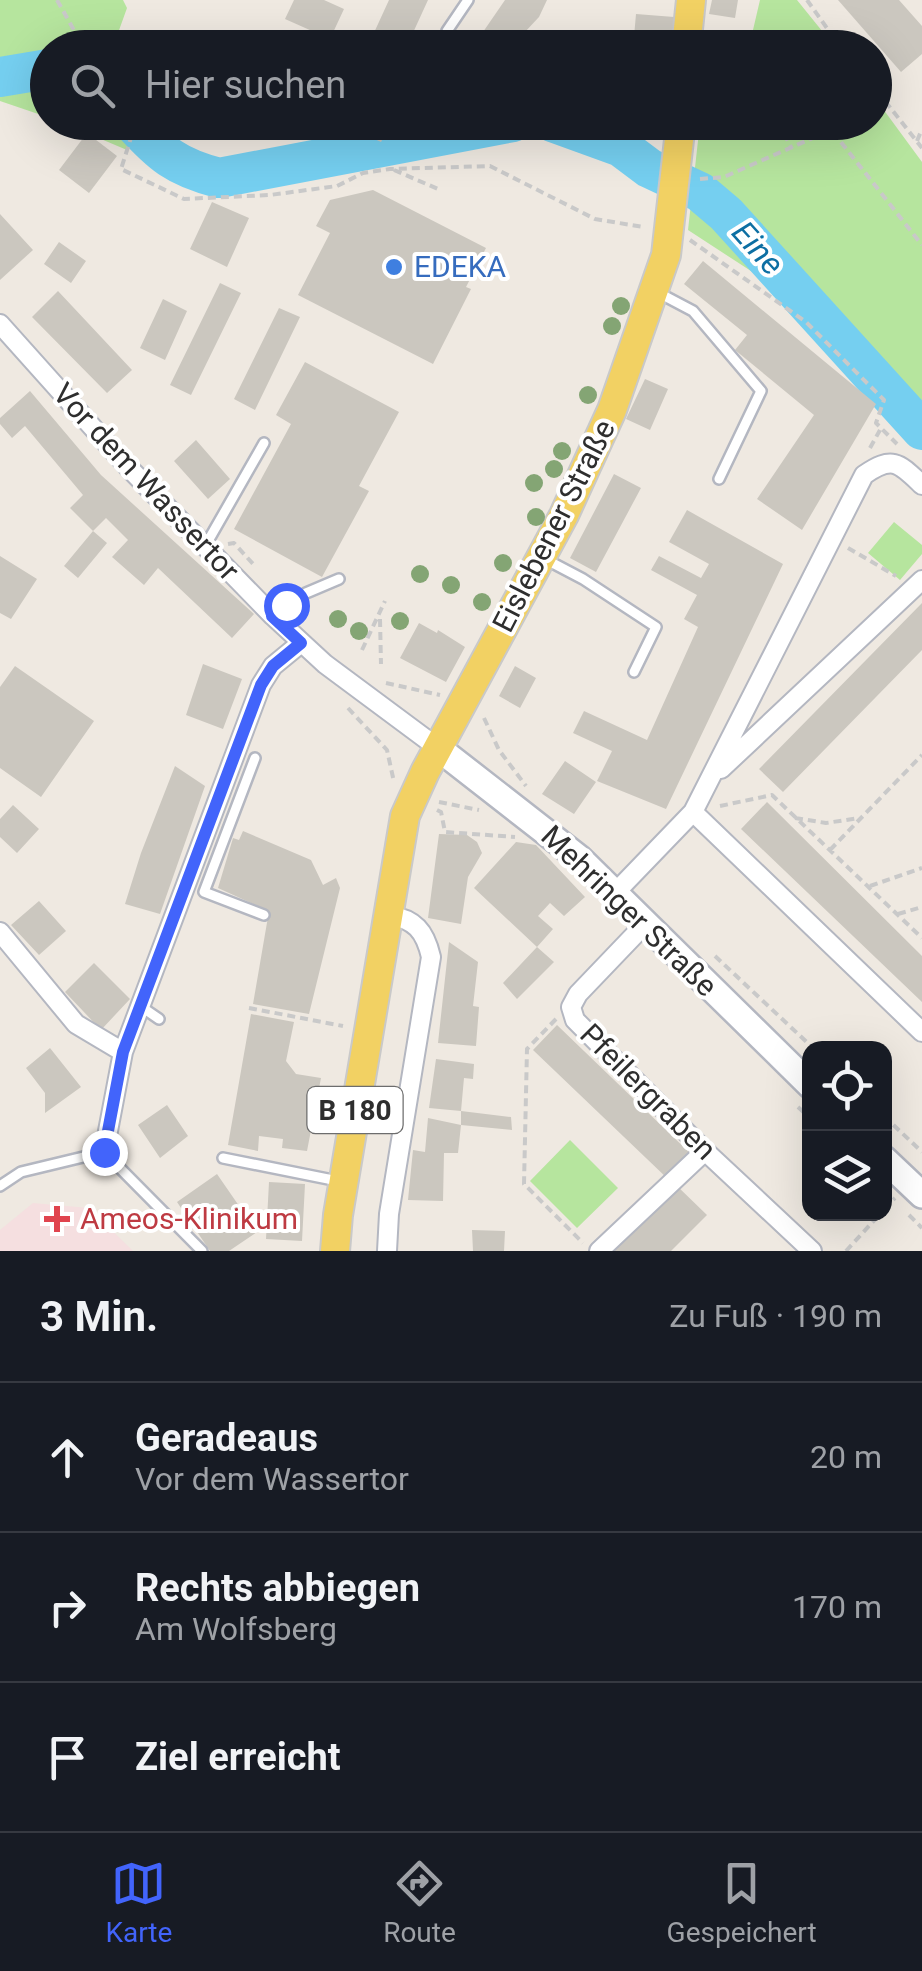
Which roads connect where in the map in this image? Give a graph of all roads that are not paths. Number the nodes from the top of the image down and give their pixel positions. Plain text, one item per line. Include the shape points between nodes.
1 (468, 0) edge
2 (691, 0) edge
3 (448, 30) edge
4 (688, 30) edge
5 (679, 140) edge
6 (654, 290) junction
7 (0, 324) edge
8 (264, 443) dead end
9 (718, 478) dead end
10 (922, 485) edge
11 (204, 548) junction
12 (542, 558) junction
13 (339, 579) dead end
14 (919, 583) edge
15 (272, 616) junction
16 (301, 643) junction
17 (634, 672) dead end
18 (438, 748) junction
19 (256, 758) dead end
20 (713, 777) junction
21 (693, 812) junction
22 (614, 894) junction
23 (264, 915) dead end
24 (388, 915) junction
25 (645, 924) junction
26 (0, 932) edge
27 (142, 1008) junction
28 (159, 1019) dead end
29 (922, 1032) edge
30 (123, 1052) junction
31 (802, 1094) edge
32 (706, 1151) junction
33 (104, 1152) junction
34 (223, 1158) dead end
35 (892, 1167) edge
36 (343, 1182) junction
37 (0, 1186) edge
38 (922, 1196) edge
39 (202, 1251) edge
40 (335, 1251) edge
41 (387, 1251) edge
42 (595, 1251) edge
43 (812, 1251) edge

1 - 3 lane
2 - 4 main road
5 - 6 main road, Eislebener Straße / B 180 via 671,226
6 - 9 lane via 693,311 761,391
6 - 12 main road, Eislebener Straße / B 180 via 602,436
7 - 11 street, Vor dem Wassertor
8 - 11 lane
10 - 20 street via 900,464 888,462 864,474
11 - 15 street, Vor dem Wassertor
12 - 17 lane via 656,627
12 - 18 main road, Eislebener Straße / B 180
13 - 15 lane
14 - 20 street
15 - 16 street, Vor dem Wassertor
16 - 18 street, Vor dem Wassertor
16 - 27 street via 261,685
18 - 22 main road, Mehringer Straße via 540,824
18 - 24 main road, Eislebener Straße / B 180 via 400,836
19 - 23 lane via 204,892
20 - 21 street
21 - 22 street
21 - 29 street
22 - 25 main road, Mehringer Straße
24 - 36 main road, Eislebener Straße / B 180
24 - 41 street via 414,923 432,957
25 - 31 main road, Mehringer Straße
25 - 32 street, Pfeilergraben via 571,1007 576,1020
26 - 30 street via 76,1024
27 - 28 lane
27 - 30 street
30 - 33 street
32 - 42 street
32 - 43 street, Pfeilergraben
33 - 37 lane via 21,1172
33 - 39 lane
34 - 36 lane
35 - 38 main road
36 - 40 main road, Eislebener Straße / B 180

